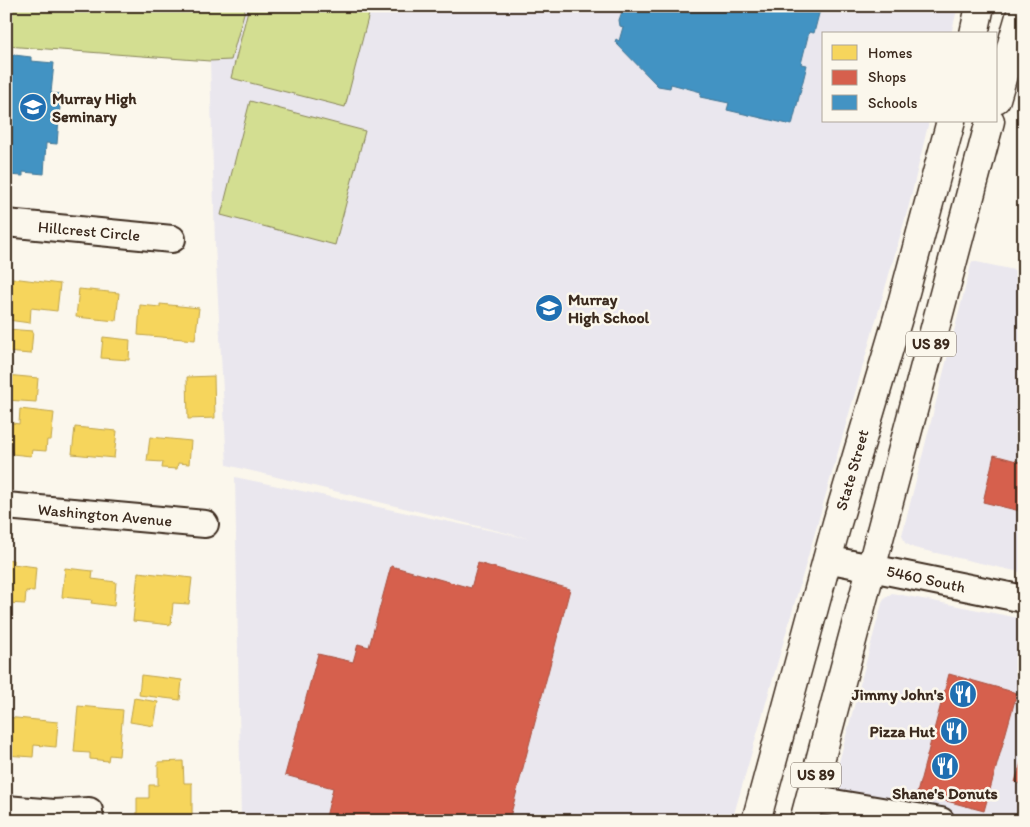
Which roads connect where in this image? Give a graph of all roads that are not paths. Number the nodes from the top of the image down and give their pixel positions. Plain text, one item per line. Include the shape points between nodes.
1 (980, 6) edge
2 (1023, 6) edge
3 (974, 32) edge
4 (998, 92) edge
5 (952, 122) edge
6 (990, 122) edge
7 (6, 223) edge
8 (172, 239) dead end
9 (6, 506) edge
10 (205, 524) dead end
11 (827, 559) junction
12 (873, 567) junction
13 (1024, 599) edge
14 (6, 809) edge
15 (807, 810) edge
16 (90, 821) edge
17 (756, 821) edge
18 (941, 821) edge

1 - 3 main road
2 - 4 main road
5 - 11 main road, State Street / US 89
6 - 12 main road, US 89
7 - 8 street, Hillcrest Circle
9 - 10 street, Washington Avenue
11 - 12 street, 5460 South
11 - 17 main road, State Street / US 89
12 - 13 street, 5460 South
12 - 15 main road, US 89
14 - 16 street via 54,813 89,811
15 - 18 street

